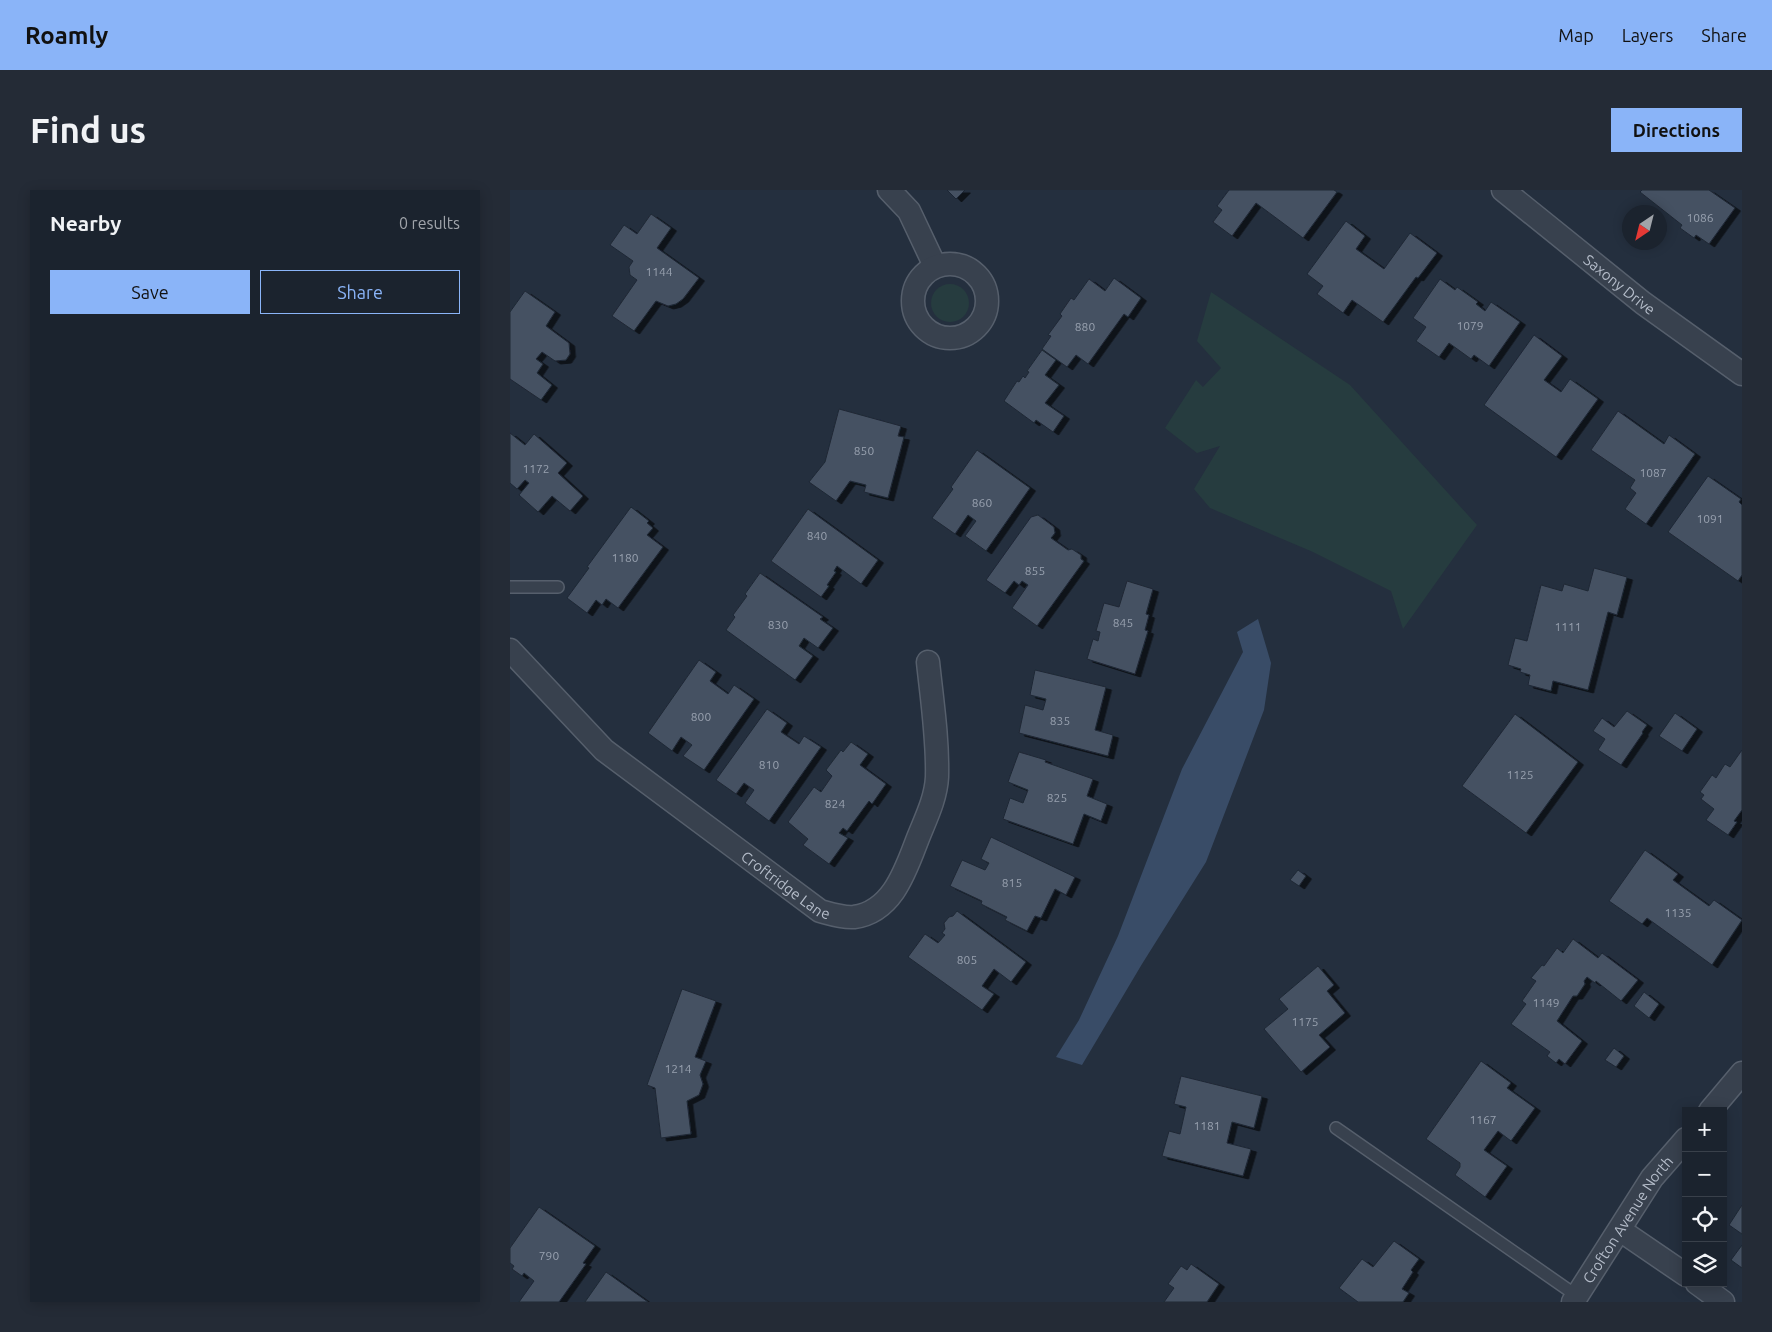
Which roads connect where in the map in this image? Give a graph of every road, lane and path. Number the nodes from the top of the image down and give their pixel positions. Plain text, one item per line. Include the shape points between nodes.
1 (889, 190) edge
2 (1502, 190) edge
3 (1526, 197) edge
4 (935, 266) dead end
5 (1742, 374) edge
6 (558, 587) dead end
7 (510, 588) edge
8 (510, 650) edge
9 (928, 662) dead end
10 (1742, 1073) edge
11 (1713, 1107) edge
12 (1336, 1128) dead end
13 (1682, 1144) edge
14 (1620, 1230) junction
15 (1682, 1272) edge
16 (1702, 1287) edge
17 (1575, 1299) edge
18 (1723, 1302) edge

1 - 4 street via 909,211
2 - 3 street, Saxony Drive
3 - 5 street, Saxony Drive via 1643,303
6 - 7 lane
8 - 9 street, Croftridge Lane via 604,750 820,911 854,917 873,911 891,897 905,871 934,797 937,777
10 - 11 street
12 - 17 lane
13 - 14 street, Crofton Avenue North via 1652,1178
14 - 15 street
14 - 17 street, Crofton Avenue North
16 - 18 street

